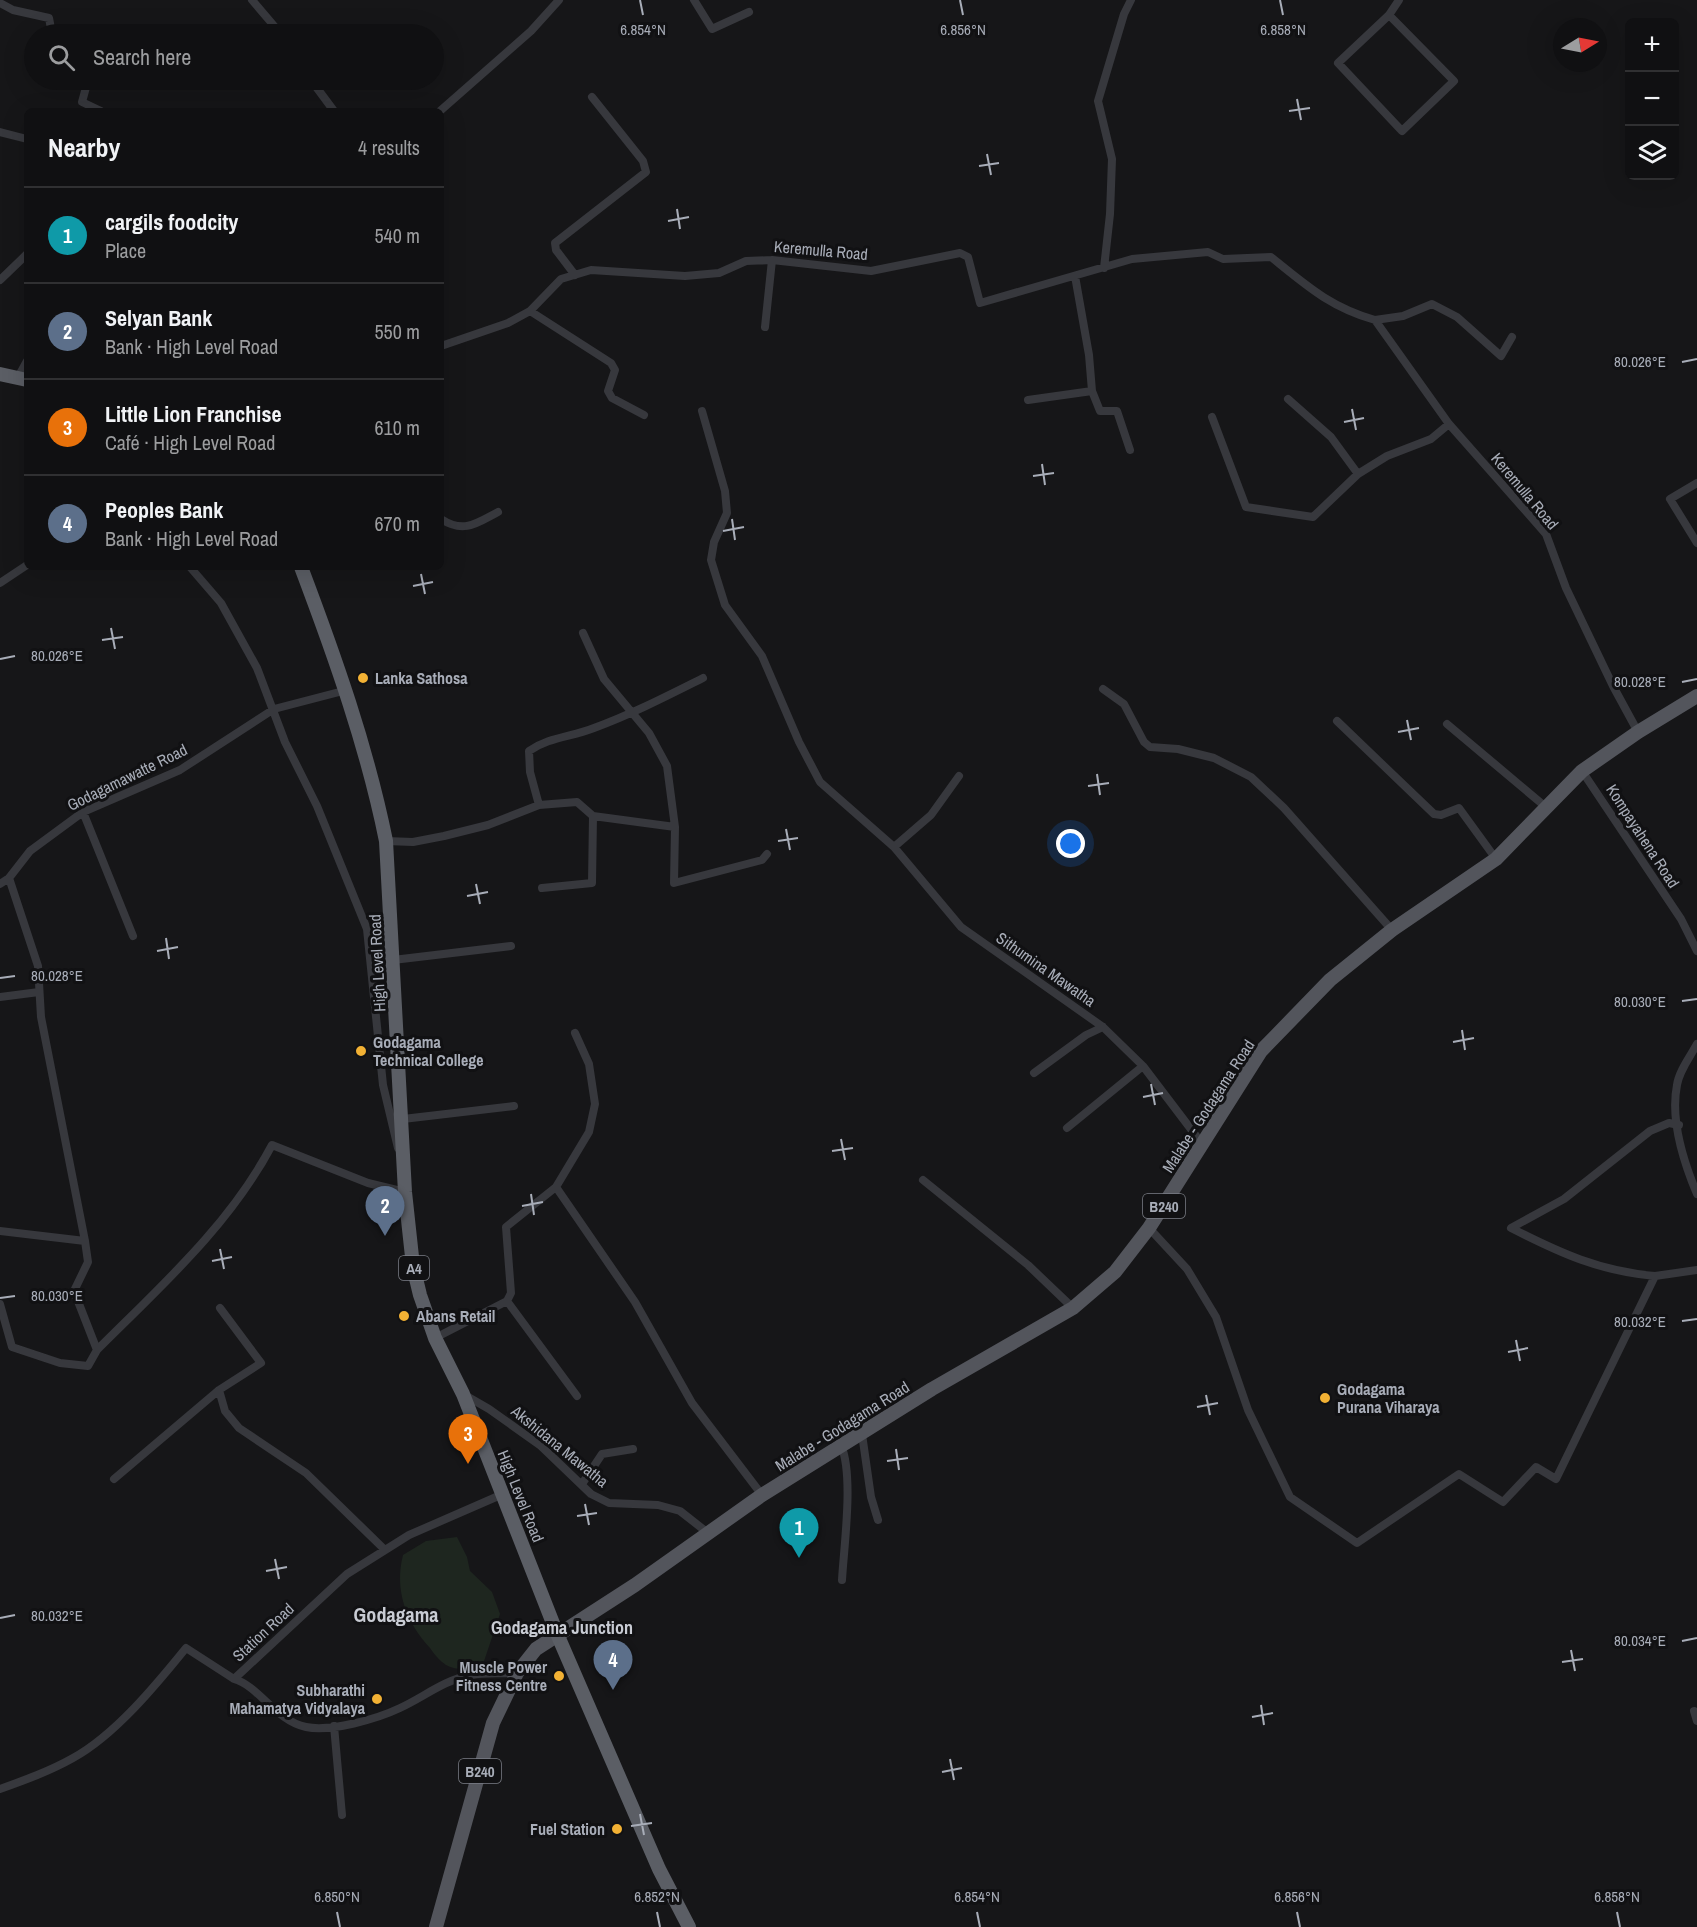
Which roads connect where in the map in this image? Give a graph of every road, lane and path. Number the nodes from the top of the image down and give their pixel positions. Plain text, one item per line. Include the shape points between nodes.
1 (252, 0) edge
2 (559, 0) edge
3 (694, 0) edge
4 (1131, 0) edge
5 (1399, 0) edge
6 (0, 3) edge
7 (749, 12) dead end
8 (1389, 15) junction
9 (52, 24) edge
10 (272, 24) edge
11 (85, 90) edge
12 (318, 90) edge
13 (592, 97) dead end
14 (95, 108) edge
15 (332, 108) edge
16 (443, 108) edge
17 (0, 132) edge
18 (24, 138) edge
19 (24, 257) edge
20 (772, 260) junction
21 (1104, 268) junction
22 (575, 275) junction
23 (1075, 276) junction
24 (0, 280) edge
25 (530, 311) junction
26 (1375, 320) junction
27 (765, 327) dead end
28 (1512, 337) dead end
29 (444, 345) edge
30 (0, 374) edge
31 (22, 379) edge
32 (1092, 391) junction
33 (1288, 399) dead end
34 (1028, 400) dead end
35 (702, 411) dead end
36 (644, 415) dead end
37 (1212, 417) dead end
38 (1449, 424) junction
39 (1130, 450) dead end
40 (1358, 474) junction
41 (1697, 483) edge
42 (498, 512) dead end
43 (444, 520) edge
44 (1697, 543) edge
45 (24, 567) edge
46 (193, 570) edge
47 (302, 570) edge
48 (0, 583) edge
49 (583, 633) dead end
50 (703, 678) dead end
51 (1103, 689) dead end
52 (347, 690) junction
53 (1697, 696) edge
54 (274, 709) junction
55 (632, 713) junction
56 (1337, 721) dead end
57 (1447, 723) dead end
58 (1638, 732) junction
59 (1582, 771) junction
60 (959, 776) dead end
61 (539, 805) junction
62 (1547, 808) junction
63 (83, 812) junction
64 (593, 816) junction
65 (675, 827) junction
66 (386, 841) junction
67 (894, 848) junction
68 (767, 854) dead end
69 (1496, 859) junction
70 (9, 879) junction
71 (0, 884) edge
72 (542, 888) dead end
73 (1392, 930) junction
74 (1693, 934) edge
75 (133, 936) dead end
76 (512, 946) dead end
77 (1697, 951) edge
78 (393, 960) junction
79 (39, 992) junction
80 (0, 997) edge
81 (1103, 1027) junction
82 (575, 1033) dead end
83 (1697, 1044) edge
84 (1143, 1066) junction
85 (1034, 1073) dead end
86 (514, 1106) dead end
87 (403, 1119) junction
88 (1679, 1125) junction
89 (1067, 1128) dead end
90 (1203, 1145) junction
91 (404, 1177) junction
92 (923, 1180) dead end
93 (556, 1187) junction
94 (405, 1192) junction
95 (1697, 1194) edge
96 (1149, 1228) junction
97 (0, 1231) edge
98 (85, 1241) junction
99 (1697, 1270) edge
100 (1655, 1276) junction
101 (507, 1301) junction
102 (0, 1304) edge
103 (220, 1308) dead end
104 (1073, 1308) junction
105 (435, 1338) junction
106 (97, 1350) junction
107 (219, 1390) junction
108 (463, 1394) junction
109 (577, 1396) dead end
110 (862, 1434) junction
111 (841, 1445) junction
112 (633, 1449) dead end
113 (114, 1479) dead end
114 (582, 1484) junction
115 (503, 1494) junction
116 (762, 1495) junction
117 (878, 1520) dead end
118 (708, 1533) junction
119 (385, 1550) junction
120 (842, 1580) dead end
121 (558, 1636) junction
122 (517, 1673) junction
123 (234, 1679) junction
124 (1694, 1711) dead end
125 (1697, 1721) edge
126 (334, 1726) junction
127 (0, 1788) edge
128 (342, 1815) dead end
129 (436, 1927) edge
130 (689, 1927) edge

1 - 10 street
2 - 16 street via 531,31
3 - 7 street via 712,29
4 - 21 street via 1098,101 1112,159
5 - 8 street
6 - 9 street via 12,10 49,18
8 - 8 street via 1338,63 1402,131 1454,81
11 - 14 street via 82,102
12 - 15 street
13 - 22 street via 643,161 646,172 555,243
17 - 18 street
19 - 24 street
20 - 22 street, Keremulla Road via 746,261 719,273 685,276 614,270
20 - 23 street, Keremulla Road via 871,271 960,253 968,257 980,303
20 - 27 street
21 - 23 street, Keremulla Road
21 - 26 street, Keremulla Road via 1132,259 1208,252 1223,259 1270,257 1323,298 1348,312
22 - 25 street, Keremulla Road via 561,279
23 - 32 street
25 - 29 street, Keremulla Road via 508,323
25 - 36 street via 610,363 615,370 608,391 612,398
26 - 28 street, Keremulla Road via 1403,316 1432,304 1457,317 1501,356
26 - 38 street, Keremulla Road
30 - 31 highway
32 - 34 street
32 - 39 street via 1100,411 1117,411
33 - 40 street via 1331,437
35 - 67 street, Sithumina Mawatha via 725,490 727,513 711,560 725,605 762,656 820,782
37 - 40 street via 1246,507 1313,517
38 - 40 street via 1431,439 1387,456
38 - 58 street, Keremulla Road via 1546,534 1566,588
41 - 44 street via 1670,499
42 - 43 street via 460,528
45 - 48 street
46 - 54 street via 221,603 257,668
47 - 52 highway, High Level Road / A4
49 - 55 street via 604,679
50 - 55 street
51 - 73 street via 1124,704 1150,747 1214,758 1251,777 1284,808
52 - 54 street, Godagamawatte Road
52 - 66 highway, High Level Road / A4
53 - 58 main road, Malabe - Godagama Road / B240
54 - 63 street, Godagamawatte Road via 180,770
54 - 91 street via 367,929 383,1085
55 - 61 street via 590,730 544,741 529,751
55 - 65 street via 649,733 667,766
56 - 69 street via 1434,814 1459,808
57 - 62 street
58 - 59 main road, Malabe - Godagama Road / B240
59 - 62 main road, Malabe - Godagama Road / B240
59 - 74 street, Kompayahena Road
60 - 67 street via 930,815
61 - 64 street via 577,802
61 - 66 street via 488,825 444,836 413,842
62 - 69 main road, Malabe - Godagama Road / B240
63 - 70 street, Godagamawatte Road via 30,851
63 - 75 street
64 - 65 street
64 - 72 street via 592,883
65 - 68 street via 674,883 762,860
66 - 78 highway, High Level Road / A4
67 - 81 street, Sithumina Mawatha via 961,927
69 - 73 main road, Malabe - Godagama Road / B240
70 - 71 street, Godagamawatte Road
70 - 79 street via 38,966
73 - 90 main road, Malabe - Godagama Road / B240 via 1330,980 1261,1051
74 - 77 street, Kompayahena Road
76 - 78 street
78 - 87 highway, High Level Road / A4
79 - 80 street
79 - 98 street
81 - 84 street, Sithumina Mawatha
81 - 85 street
82 - 93 street via 589,1064 595,1104 589,1132
83 - 88 street via 1677,1085
84 - 89 street
84 - 90 street, Sithumina Mawatha
86 - 87 street
87 - 91 highway, High Level Road / A4
88 - 95 street via 1688,1172
88 - 100 street via 1670,1123 1650,1131 1564,1199 1511,1228 1596,1267
90 - 96 main road, Malabe - Godagama Road / B240
91 - 94 highway, High Level Road / A4
92 - 104 street via 1028,1265
93 - 101 street via 507,1227 511,1293
93 - 116 street via 635,1302 692,1403
94 - 105 highway, High Level Road / A4 via 414,1266
94 - 106 street via 368,1183 272,1145 254,1179 213,1234
96 - 100 street via 1187,1269 1216,1317 1248,1410 1290,1497 1357,1543 1459,1474 1503,1502 1536,1467 1556,1479
96 - 104 main road, Malabe - Godagama Road / B240 via 1115,1272
97 - 98 street
98 - 106 street via 88,1262 74,1291
99 - 100 street
101 - 105 street
101 - 109 street
102 - 106 street via 12,1347 60,1363 88,1366
103 - 107 street via 261,1363
104 - 110 main road, Malabe - Godagama Road / B240
105 - 108 highway, High Level Road / A4
107 - 113 street
107 - 119 street via 225,1411 239,1428 306,1473
108 - 114 street, Akshidana Mawatha via 541,1446
108 - 115 highway, High Level Road / A4
110 - 111 main road, Malabe - Godagama Road / B240
110 - 117 street
111 - 116 main road, Malabe - Godagama Road / B240
111 - 120 street via 846,1456
112 - 114 street via 602,1454
114 - 118 street, Akshidana Mawatha via 609,1503 658,1505 680,1511
115 - 119 street, Station Road via 409,1535
115 - 121 highway, High Level Road / A4
116 - 118 main road, Malabe - Godagama Road / B240
118 - 121 main road, Malabe - Godagama Road / B240
119 - 123 street, Station Road via 347,1574
121 - 122 main road, B240 via 536,1650
121 - 130 highway, High Level Road / A4 via 658,1869
122 - 126 street via 471,1675 436,1687 399,1709
122 - 129 main road, B240 via 493,1723
123 - 126 street via 242,1681 273,1710 306,1727
123 - 127 street, Station Road via 186,1648 159,1682 75,1757
124 - 125 street
126 - 128 street

